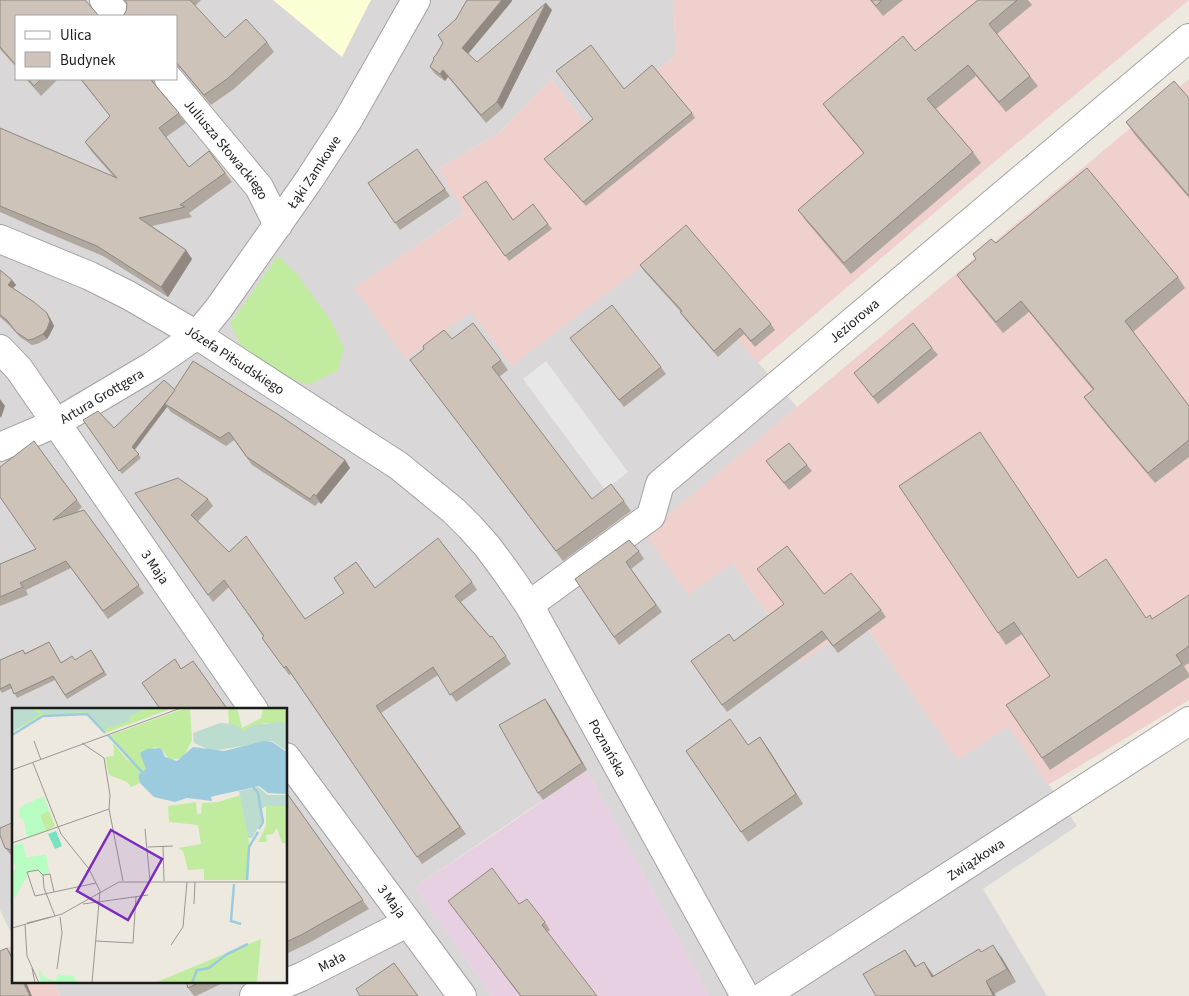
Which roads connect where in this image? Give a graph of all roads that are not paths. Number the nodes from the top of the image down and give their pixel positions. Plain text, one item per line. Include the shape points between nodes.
1 (104, 0) edge
2 (416, 0) edge
3 (117, 15) edge
4 (1189, 38) edge
5 (170, 80) edge
6 (278, 225) junction
7 (0, 239) edge
8 (197, 335) junction
9 (0, 349) edge
10 (56, 423) junction
11 (0, 447) edge
12 (454, 511) joint
13 (528, 605) junction
14 (253, 708) edge
15 (1189, 721) edge
16 (288, 760) edge
17 (408, 923) junction
18 (288, 982) edge
19 (284, 984) edge
20 (254, 996) edge
21 (462, 996) edge
22 (745, 996) edge
23 (764, 996) edge

1 - 3 street
2 - 6 street, Łąki Zamkowe via 348,120
4 - 13 street, Jeziorowa via 660,484 651,516
5 - 6 street, Juliusza Słowackiego via 259,187
6 - 8 street, Łąki Zamkowe
7 - 8 street, Józefa Piłsudskiego via 90,276
8 - 10 street, Artura Grottgera
8 - 12 street, Józefa Piłsudskiego via 399,466
9 - 10 street, 3 Maja via 19,369
10 - 11 street, Artura Grottgera
10 - 14 street, 3 Maja
12 - 13 street, Poznańska via 487,546
13 - 22 street, Poznańska
15 - 23 street, Związkowa
16 - 17 street, 3 Maja
17 - 18 street, Mała
17 - 21 street, 3 Maja
19 - 20 street, Mała

